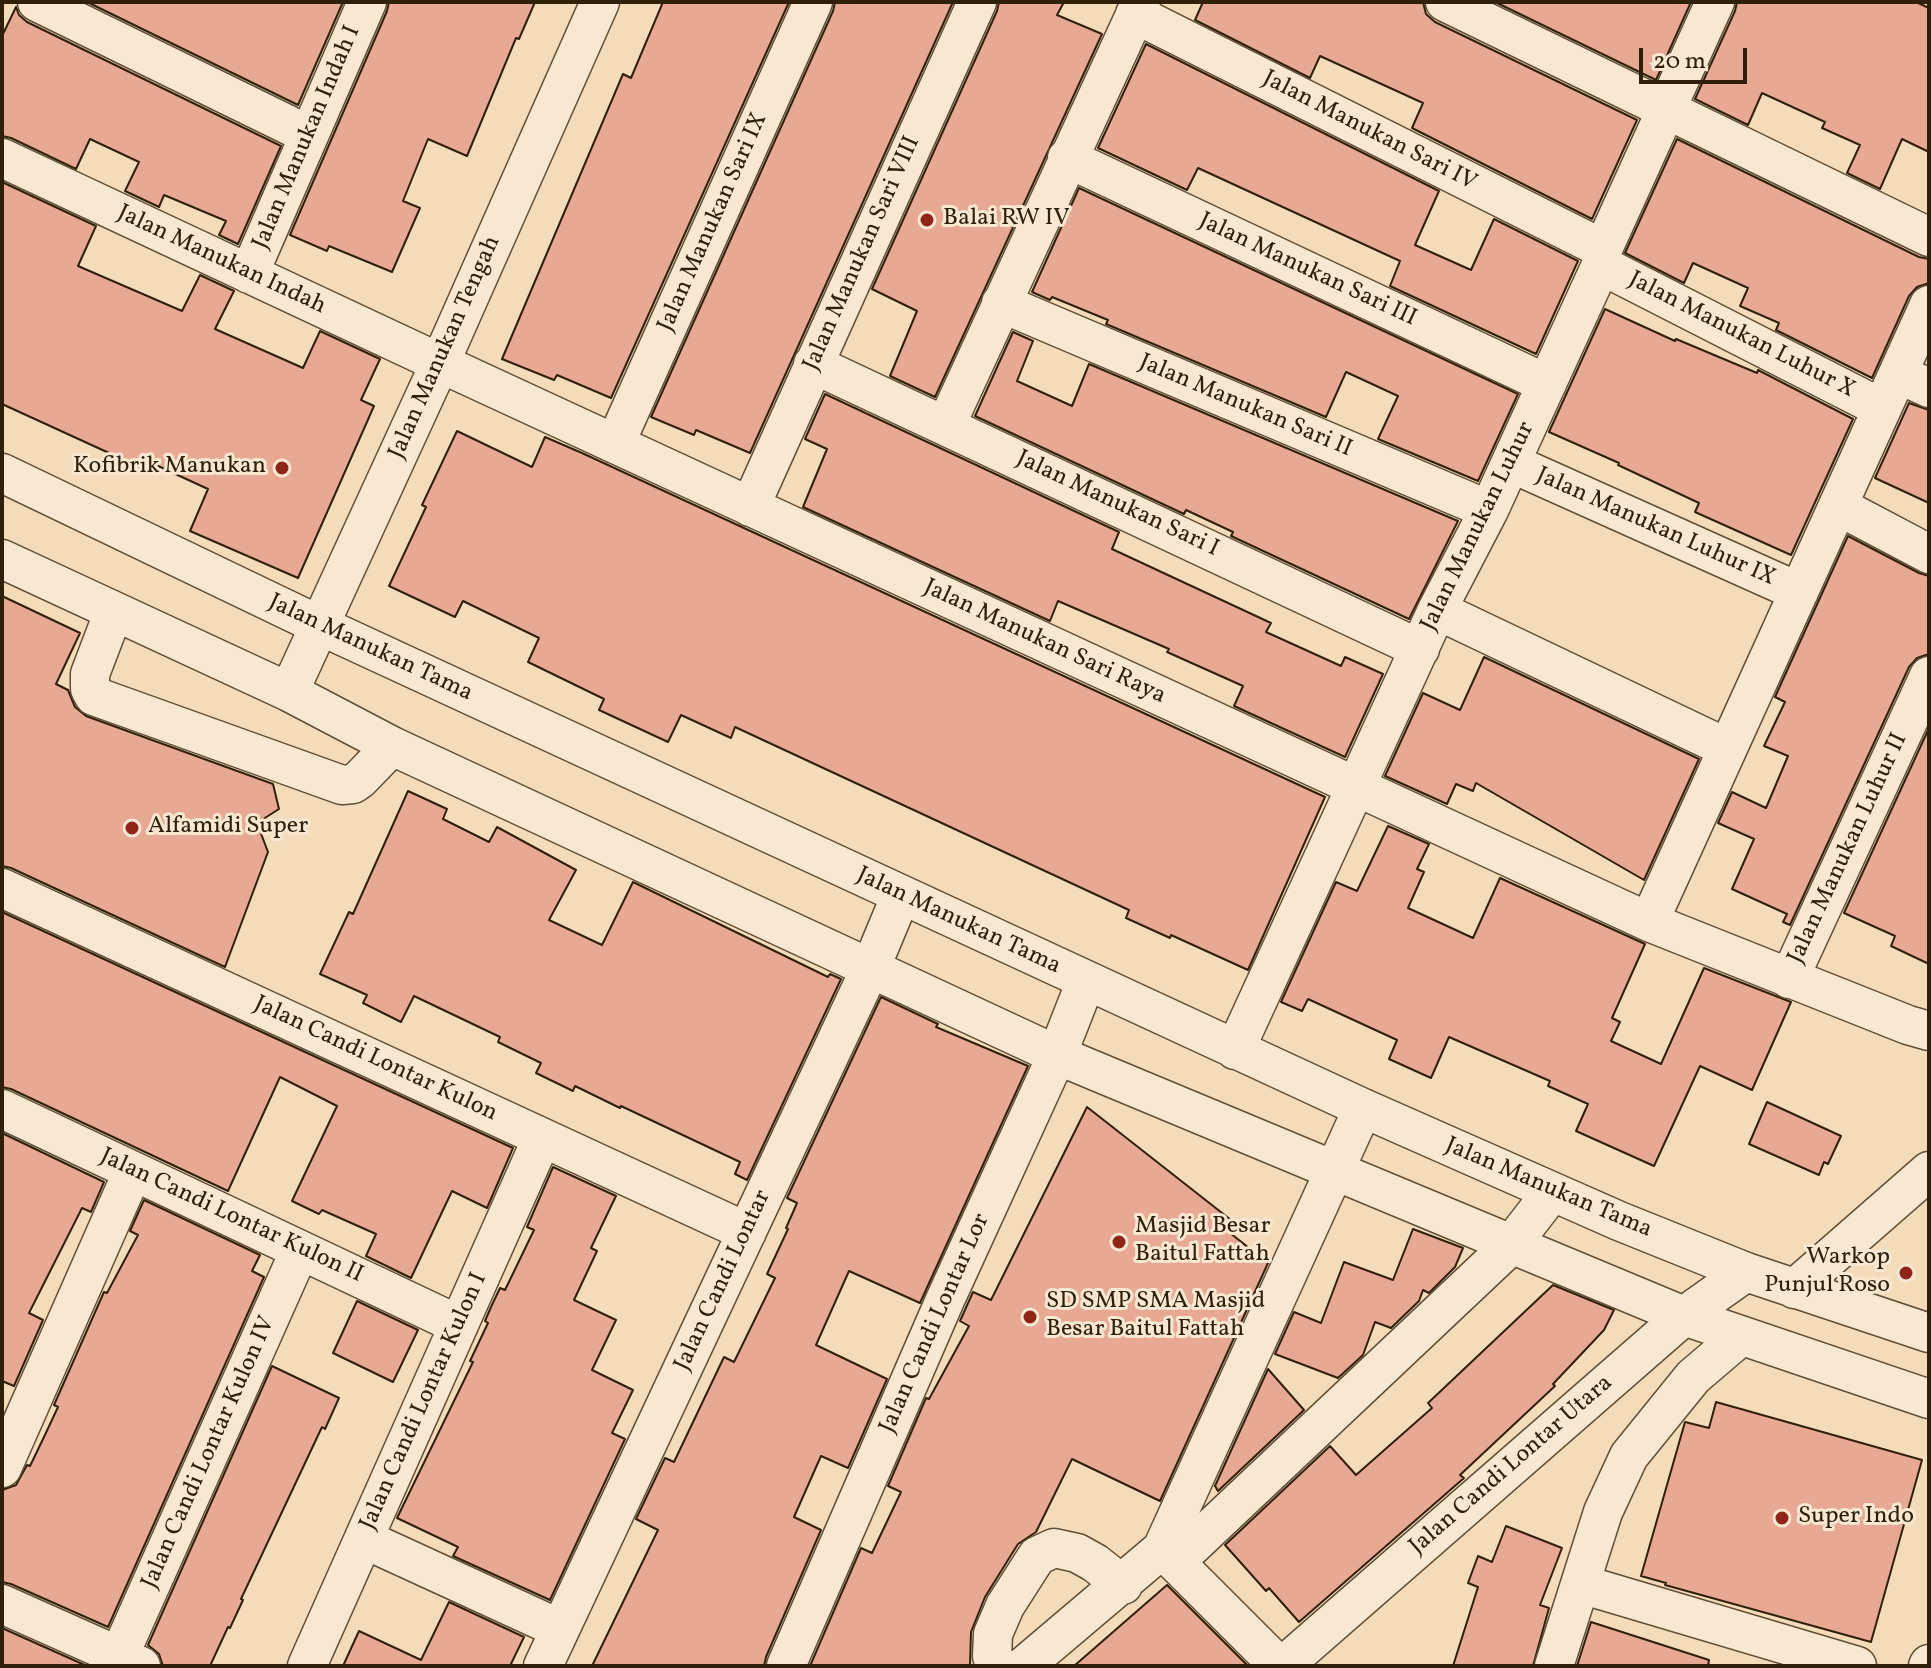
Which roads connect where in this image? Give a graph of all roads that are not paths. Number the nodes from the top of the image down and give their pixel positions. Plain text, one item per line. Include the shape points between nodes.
1 (37, 2) edge
2 (367, 2) edge
3 (600, 2) edge
4 (813, 2) edge
5 (977, 2) edge
6 (1445, 2) edge
7 (1715, 2) edge
8 (1138, 8) edge
9 (1665, 111) junction
10 (309, 135) junction
11 (2, 158) edge
12 (1067, 158) junction
13 (1929, 237) edge
14 (1602, 257) junction
15 (249, 274) junction
16 (1001, 303) junction
17 (1929, 305) edge
18 (440, 363) junction
19 (813, 364) junction
20 (1914, 381) edge
21 (1547, 384) junction
22 (1881, 408) junction
23 (946, 425) junction
24 (615, 444) junction
25 (1511, 463) junction
26 (2, 473) edge
27 (1838, 506) junction
28 (750, 507) junction
29 (1489, 510) junction
30 (1929, 554) edge
31 (2, 559) edge
32 (1799, 592) junction
33 (1437, 610) junction
34 (114, 611) junction
35 (321, 626) junction
36 (1420, 649) junction
37 (1929, 676) edge
38 (289, 692) junction
39 (392, 746) junction
40 (1727, 748) junction
41 (1357, 787) junction
42 (2, 888) edge
43 (901, 895) junction
44 (1649, 922) junction
45 (871, 967) junction
46 (1789, 979) junction
47 (1086, 981) junction
48 (1929, 1031) edge
49 (1235, 1050) junction
50 (1057, 1055) junction
51 (1363, 1108) junction
52 (2, 1109) edge
53 (542, 1138) junction
54 (133, 1171) junction
55 (1929, 1171) edge
56 (1335, 1172) junction
57 (1552, 1192) junction
58 (747, 1232) junction
59 (1511, 1245) junction
60 (300, 1250) junction
61 (1746, 1272) junction
62 (1794, 1289) junction
63 (1684, 1316) junction
64 (459, 1325) junction
65 (1929, 1333) edge
66 (1741, 1336) junction
67 (1929, 1399) edge
68 (2, 1468) edge
69 (364, 1539) junction
70 (1169, 1556) junction
71 (1581, 1584) junction
72 (1123, 1585) junction
73 (2, 1604) edge
74 (560, 1629) junction
75 (130, 1661) edge
76 (307, 1666) edge
77 (543, 1666) edge
78 (786, 1666) edge
79 (999, 1666) edge
80 (1024, 1666) edge
81 (1281, 1666) edge
82 (1554, 1666) edge
83 (1857, 1666) edge

1 - 10 street
2 - 10 street, Jalan Manukan Indah I
3 - 18 street, Jalan Manukan Tengah
4 - 24 street, Jalan Manukan Sari IX
5 - 19 street, Jalan Manukan Sari VIII
6 - 9 street
7 - 9 street, Jalan Manukan Luhur
8 - 12 street
8 - 14 street, Jalan Manukan Sari IV
9 - 13 street
9 - 14 street, Jalan Manukan Luhur
10 - 15 street, Jalan Manukan Indah I
11 - 15 street, Jalan Manukan Indah
12 - 16 street
12 - 21 street, Jalan Manukan Sari III
14 - 21 street, Jalan Manukan Luhur
14 - 22 street, Jalan Manukan Luhur X
15 - 18 street, Jalan Manukan Indah
16 - 23 street
16 - 29 street, Jalan Manukan Sari II
17 - 20 street
18 - 24 street, Jalan Manukan Sari Raya
18 - 35 street, Jalan Manukan Tengah
19 - 23 street, Jalan Manukan Sari I
19 - 28 street, Jalan Manukan Sari VIII
20 - 22 street
21 - 25 street, Jalan Manukan Luhur
22 - 27 street
23 - 36 street, Jalan Manukan Sari I
24 - 28 street, Jalan Manukan Sari Raya
25 - 29 street, Jalan Manukan Luhur
25 - 32 street, Jalan Manukan Luhur IX
26 - 35 street, Jalan Manukan Tama
27 - 30 street
27 - 32 street
28 - 41 street, Jalan Manukan Sari Raya
29 - 33 street, Jalan Manukan Luhur
31 - 34 street
32 - 40 street
33 - 36 street, Jalan Manukan Luhur
33 - 40 street
34 - 38 street
34 - 39 street via 90,674 94,696 342,785 360,779
35 - 38 street, Jalan Manukan Tengah
35 - 43 street, Jalan Manukan Tama
36 - 41 street, Jalan Manukan Luhur
37 - 46 street, Jalan Manukan Luhur II
38 - 39 street
39 - 45 street
40 - 44 street
41 - 44 street, Jalan Manukan Sari Raya
41 - 49 street, Jalan Manukan Luhur
42 - 53 street, Jalan Candi Lontar Kulon
43 - 45 street, Jalan Candi Lontar
43 - 47 street, Jalan Manukan Tama
44 - 46 street, Jalan Manukan Sari Raya
45 - 50 street
45 - 58 street, Jalan Candi Lontar
46 - 48 street, Jalan Manukan Sari Raya
47 - 49 street, Jalan Manukan Tama
47 - 50 street, Jalan Candi Lontar Lor
49 - 51 street, Jalan Manukan Tama
50 - 56 street
50 - 78 street, Jalan Candi Lontar Lor via 958,1306
51 - 56 street
51 - 57 street, Jalan Manukan Tama
52 - 54 street, Jalan Candi Lontar Kulon II
53 - 58 street, Jalan Candi Lontar Kulon
53 - 64 street, Jalan Candi Lontar Kulon I
54 - 60 street, Jalan Candi Lontar Kulon II
54 - 68 street
55 - 62 street
56 - 59 street
56 - 70 street
57 - 59 street
57 - 61 street, Jalan Manukan Tama
58 - 74 street, Jalan Candi Lontar
59 - 63 street
59 - 70 street
60 - 64 street, Jalan Candi Lontar Kulon II
60 - 75 street, Jalan Candi Lontar Kulon IV
61 - 62 street, Jalan Manukan Tama
61 - 63 street, Jalan Candi Lontar Utara
62 - 65 street, Jalan Manukan Tama
63 - 66 street
63 - 81 street, Jalan Candi Lontar Utara
64 - 69 street, Jalan Candi Lontar Kulon I
66 - 67 street
66 - 71 street via 1693,1377 1629,1456 1603,1512
69 - 74 street
69 - 76 street, Jalan Candi Lontar Kulon I
70 - 72 street
70 - 81 street
71 - 82 street
71 - 83 street
72 - 79 street via 1077,1553 1054,1548 1037,1556 993,1634 992,1656
72 - 80 street
73 - 75 street
74 - 77 street, Jalan Candi Lontar

